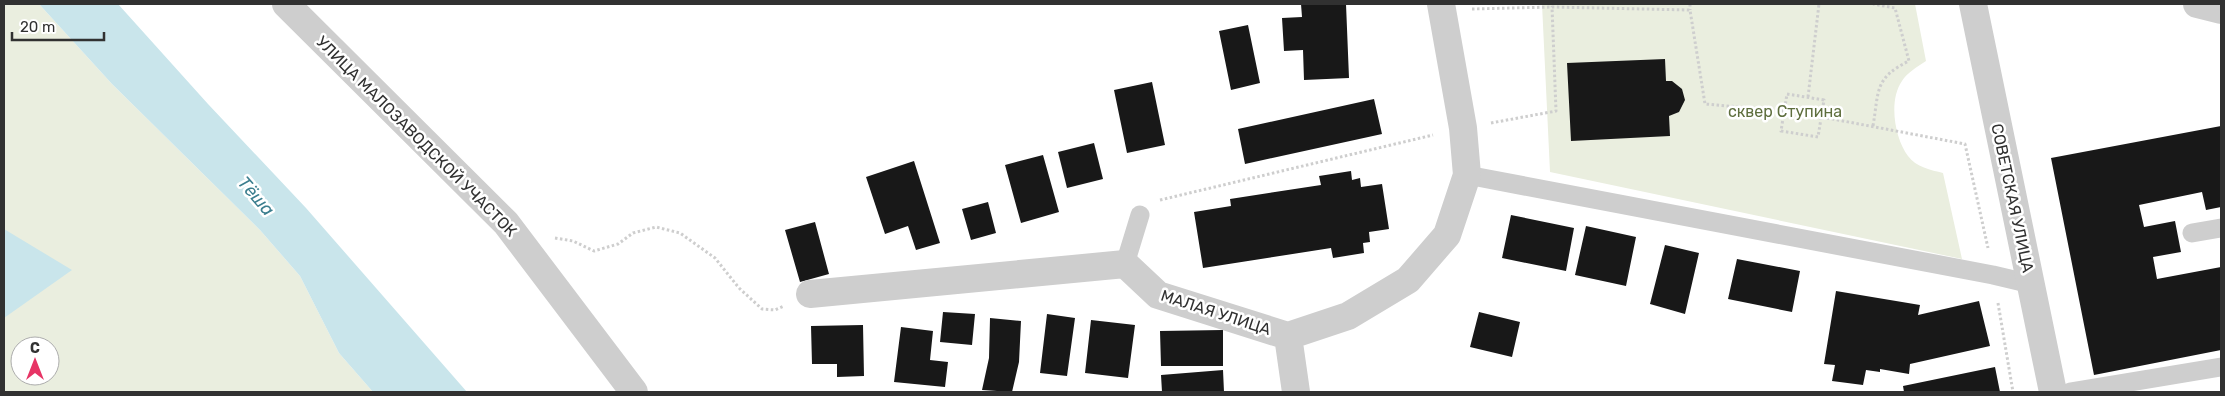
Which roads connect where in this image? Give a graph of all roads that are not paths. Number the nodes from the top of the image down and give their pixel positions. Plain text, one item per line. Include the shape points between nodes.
1 (286, 4) edge
2 (1973, 4) edge
3 (2197, 4) edge
4 (1441, 6) edge
5 (2221, 10) edge
6 (1467, 175) junction
7 (1140, 215) road end
8 (2221, 228) edge
9 (2192, 233) dead end
10 (1126, 264) junction
11 (2031, 284) junction
12 (810, 294) road end
13 (1288, 336) junction
14 (2221, 367) edge
15 (634, 392) edge
16 (1296, 392) edge
17 (2053, 392) edge
18 (2070, 392) edge

1 - 15 street, УЛИЦА МАЛОЗАВОДСКОЙ УЧАСТОК via 506,223
2 - 11 street, СОВЕТСКАЯ УЛИЦА
3 - 5 street
4 - 6 street via 1463,128
6 - 11 lane
6 - 13 street, МАЛАЯ УЛИЦА via 1447,235 1408,280 1348,316
7 - 10 lane
8 - 9 lane
10 - 12 street
10 - 13 street, МАЛАЯ УЛИЦА via 1158,295
11 - 17 street, СОВЕТСКАЯ УЛИЦА
13 - 16 street
14 - 18 lane

